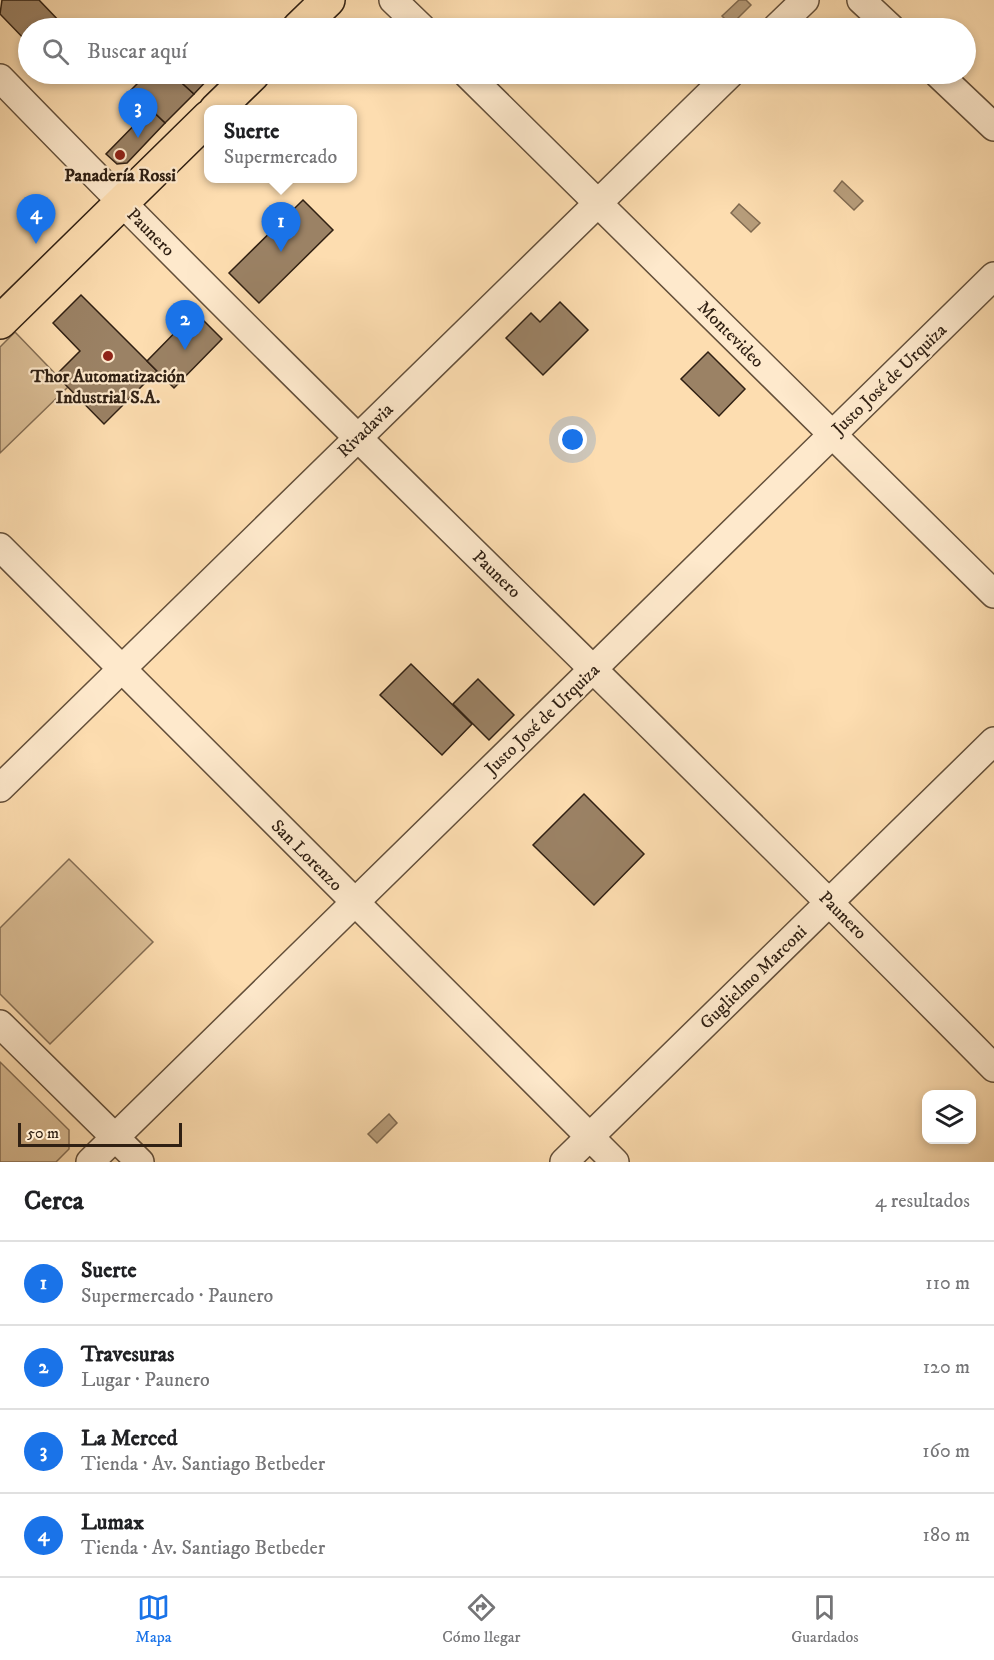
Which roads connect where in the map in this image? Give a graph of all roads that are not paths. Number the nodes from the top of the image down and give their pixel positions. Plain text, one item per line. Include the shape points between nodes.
1 (327, 0) edge
2 (393, 0) edge
3 (805, 0) edge
4 (861, 0) edge
5 (309, 18) edge
6 (412, 18) edge
7 (786, 18) edge
8 (880, 18) edge
9 (0, 78) edge
10 (243, 84) edge
11 (477, 84) edge
12 (720, 84) edge
13 (949, 84) edge
14 (221, 105) edge
15 (204, 122) edge
16 (994, 127) edge
17 (123, 202) junction
18 (598, 203) junction
19 (994, 276) edge
20 (0, 322) edge
21 (833, 434) junction
22 (357, 438) junction
23 (0, 547) edge
24 (994, 594) edge
25 (121, 668) junction
26 (594, 668) junction
27 (994, 741) edge
28 (0, 788) edge
29 (830, 902) junction
30 (354, 903) junction
31 (0, 1024) edge
32 (994, 1068) edge
33 (590, 1137) junction
34 (115, 1138) junction
35 (90, 1162) edge
36 (140, 1162) edge
37 (564, 1162) edge
38 (615, 1162) edge

1 - 5 main road
2 - 6 street
3 - 7 street
4 - 8 street
9 - 17 street, Paunero
10 - 14 main road
11 - 18 street, Montevideo
12 - 18 street, Rivadavia
13 - 16 street
15 - 17 main road
17 - 20 main road
17 - 22 street, Paunero
18 - 21 street, Montevideo
18 - 22 street, Rivadavia
19 - 21 street, Justo José de Urquiza
21 - 24 street, Montevideo
21 - 26 street, Justo José de Urquiza
22 - 25 street, Rivadavia
22 - 26 street, Paunero
23 - 25 street, San Lorenzo
25 - 28 street, Rivadavia
25 - 30 street, San Lorenzo
26 - 29 street, Paunero
26 - 30 street, Justo José de Urquiza
27 - 29 street, Guglielmo Marconi
29 - 32 street, Paunero
29 - 33 street, Guglielmo Marconi
30 - 33 street, San Lorenzo
30 - 34 street, Justo José de Urquiza
31 - 34 street
33 - 37 street, Guglielmo Marconi
33 - 38 street, San Lorenzo
34 - 35 street, Justo José de Urquiza
34 - 36 street

